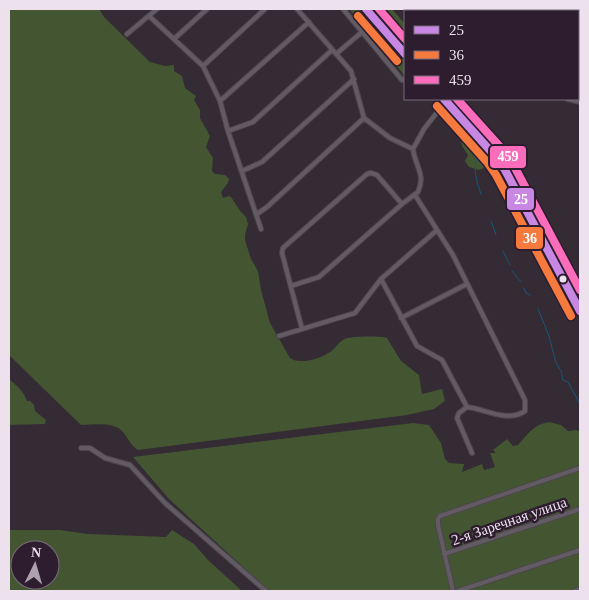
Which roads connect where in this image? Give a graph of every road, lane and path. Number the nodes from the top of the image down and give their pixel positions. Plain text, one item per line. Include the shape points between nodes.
1 (157, 9) edge
2 (207, 9) edge
3 (265, 9) edge
4 (297, 9) edge
5 (343, 9) edge
6 (366, 9) edge
7 (149, 16) junction
8 (309, 22) junction
9 (362, 32) junction
10 (127, 34) dead end
11 (174, 39) junction
12 (332, 50) junction
13 (404, 53) edge
14 (336, 54) junction
15 (202, 66) junction
16 (354, 80) junction
17 (402, 80) dead end
18 (448, 100) edge
19 (220, 101) junction
20 (364, 118) junction
21 (228, 131) junction
22 (413, 148) junction
23 (242, 171) junction
24 (415, 195) junction
25 (402, 204) junction
26 (257, 214) junction
27 (262, 228) dead end
28 (437, 230) junction
29 (381, 280) junction
30 (467, 284) junction
31 (291, 286) junction
32 (580, 311) edge
33 (401, 318) junction
34 (302, 329) junction
35 (279, 336) dead end
36 (466, 407) junction
37 (81, 448) dead end
38 (472, 453) dead end
39 (580, 468) edge
40 (580, 509) edge
41 (580, 550) edge
42 (444, 554) junction
43 (580, 589) edge
44 (266, 591) edge
45 (453, 591) edge
46 (458, 591) edge
47 (575, 591) edge

1 - 7 street
2 - 11 street
3 - 15 street
4 - 8 street
5 - 9 street
6 - 13 main road
7 - 10 street
7 - 11 street
8 - 12 street
8 - 19 street
9 - 14 street
9 - 17 street
11 - 15 street
12 - 14 street
12 - 21 street via 253,122
14 - 16 street via 351,71
15 - 19 street
16 - 20 street
16 - 23 street via 262,162
18 - 22 street
18 - 32 main road via 505,170
19 - 21 street
20 - 22 street via 390,138
20 - 26 street
21 - 23 street
22 - 24 street via 422,176 421,186
23 - 26 street
24 - 25 street
24 - 28 street
25 - 31 street via 319,278
25 - 31 street via 377,175 367,174 283,248
26 - 27 street
28 - 29 street
28 - 30 street
29 - 33 street
29 - 34 street via 355,313
30 - 33 street
30 - 36 street via 526,403 525,411 514,416
31 - 34 street
33 - 36 street via 417,346 442,360
34 - 35 street
36 - 38 street via 457,418
37 - 44 street via 90,448 105,458 130,465 165,503
39 - 42 street via 440,516
40 - 42 street, 2-я Заречная улица
41 - 46 street
42 - 45 street
43 - 47 street

